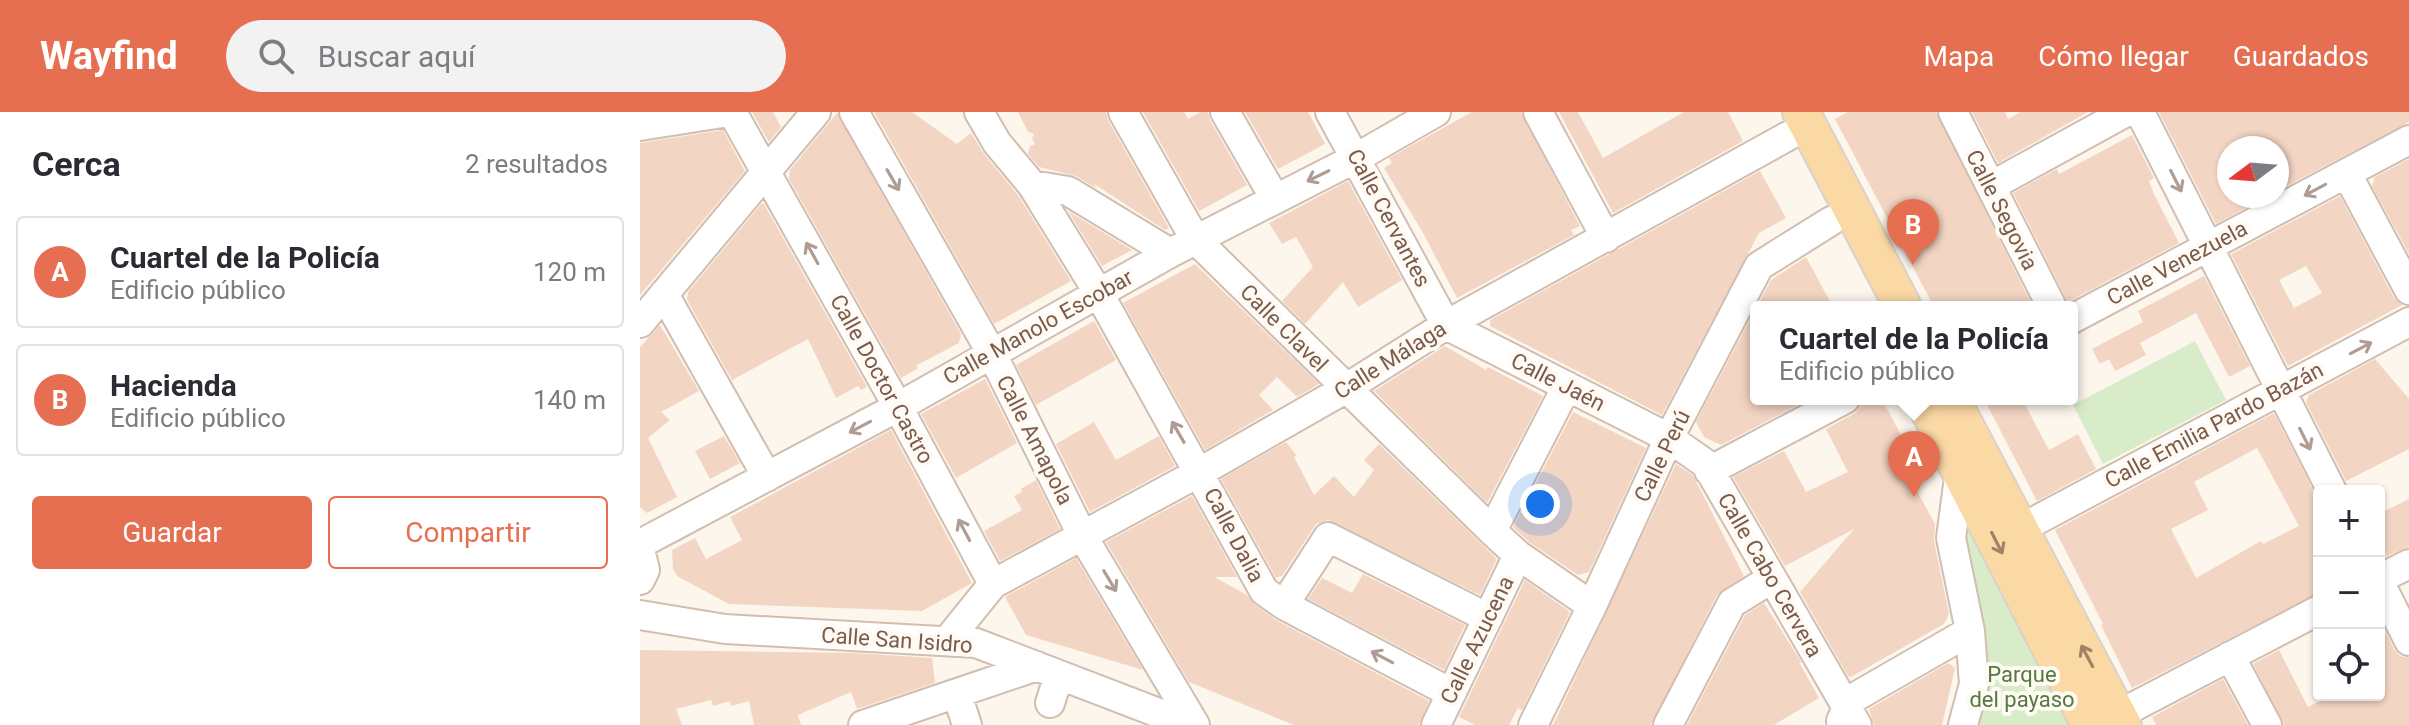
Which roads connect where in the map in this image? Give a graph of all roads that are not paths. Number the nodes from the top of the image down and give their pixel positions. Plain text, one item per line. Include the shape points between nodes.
1 (651, 112) edge
2 (731, 112) edge
3 (816, 112) edge
4 (854, 112) edge
5 (979, 112) edge
6 (1123, 112) edge
7 (1225, 112) edge
8 (1330, 112) edge
9 (1436, 112) edge
10 (1538, 112) edge
11 (1953, 112) edge
12 (2126, 112) edge
13 (2140, 112) edge
14 (1788, 120) edge
15 (640, 124) edge
16 (2409, 140) edge
17 (1356, 158) junction
18 (767, 172) junction
19 (2347, 174) junction
20 (1032, 185) junction
21 (1991, 186) junction
22 (1274, 197) junction
23 (1831, 221) junction
24 (1606, 238) junction
25 (1195, 239) junction
26 (2209, 246) junction
27 (1170, 253) junction
28 (2409, 290) edge
29 (1098, 292) junction
30 (664, 294) junction
31 (1873, 301) edge
32 (1899, 301) edge
33 (2049, 301) edge
34 (2078, 316) edge
35 (2409, 322) edge
36 (640, 323) edge
37 (1446, 325) junction
38 (991, 352) junction
39 (1567, 386) junction
40 (1345, 389) junction
41 (2281, 391) junction
42 (1834, 405) edge
43 (1926, 405) edge
44 (1954, 405) edge
45 (898, 407) junction
46 (1669, 438) junction
47 (1960, 470) junction
48 (1709, 471) junction
49 (1200, 472) junction
50 (767, 477) junction
51 (2329, 485) edge
52 (2020, 529) junction
53 (1492, 531) junction
54 (1082, 535) junction
55 (640, 547) edge
56 (1518, 555) junction
57 (2409, 564) edge
58 (2385, 577) edge
59 (1771, 579) junction
60 (640, 580) edge
61 (993, 584) junction
62 (2385, 592) edge
63 (1284, 605) junction
64 (1592, 606) junction
65 (2313, 613) edge
66 (640, 615) edge
67 (1488, 618) junction
68 (1970, 631) junction
69 (947, 641) junction
70 (2409, 641) edge
71 (2230, 656) junction
72 (1048, 670) junction
73 (1451, 693) junction
74 (957, 694) junction
75 (1050, 703) dead end
76 (1848, 719) edge
77 (2111, 722) edge
78 (863, 725) edge
79 (967, 725) edge
80 (1192, 725) edge
81 (1436, 725) edge
82 (1533, 725) edge
83 (1668, 725) edge
84 (1963, 725) edge
85 (2267, 725) edge

1 - 15 street
2 - 15 street
2 - 18 street, Calle Doctor Castro
3 - 18 street
4 -> 38 street, Calle Amapola
5 - 20 street, Calle Dalia
6 - 25 street, Calle Clavel
7 - 22 street
8 - 17 street, Calle Cervantes
9 - 17 street, Calle Manolo Escobar
10 - 24 street
11 - 21 street, Calle Segovia
12 - 21 street
13 -> 26 street
14 - 23 main road
14 - 24 street, Calle Málaga
14 - 32 main road
16 - 19 street, Calle Venezuela
17 -> 22 street, Calle Manolo Escobar
17 - 37 street, Calle Cervantes
18 - 30 street
45 -> 18 street, Calle Doctor Castro
19 -> 26 street, Calle Venezuela
19 - 28 street
20 - 27 street via 1068,191
20 - 29 street, Calle Dalia
21 - 33 street, Calle Segovia
22 - 25 street, Calle Manolo Escobar
23 - 31 main road
23 - 46 street, Calle Perú via 1759,266
24 - 37 street, Calle Málaga
25 - 27 street, Calle Manolo Escobar
25 - 40 street, Calle Clavel
26 - 34 street, Calle Venezuela
26 - 41 street
27 - 29 street, Calle Manolo Escobar
29 - 38 street, Calle Manolo Escobar
49 -> 29 street, Calle Dalia
30 - 36 street
30 - 50 street
41 -> 35 street, Calle Emilia Pardo Bazán
37 - 39 street, Calle Jaén
37 - 40 street, Calle Málaga
38 - 45 street, Calle Manolo Escobar
38 - 54 street, Calle Amapola
39 - 46 street, Calle Jaén
39 - 53 street
40 - 49 street, Calle Málaga
40 - 53 street, Calle Clavel
41 -> 51 street
41 - 52 street, Calle Emilia Pardo Bazán
42 - 48 street
43 - 47 main road
44 - 52 main road
45 -> 50 street, Calle Manolo Escobar
61 -> 45 street, Calle Doctor Castro
46 - 48 street, Calle Cabo Cervera
46 - 64 street, Calle Perú
47 - 68 street via 1951,538
47 -> 77 main road
48 - 59 street, Calle Cabo Cervera
49 - 54 street, Calle Málaga
49 - 63 street, Calle Dalia via 1264,591
50 - 55 street, Calle Manolo Escobar
77 -> 52 main road
53 - 56 street, Calle Clavel
54 - 61 street, Calle Málaga
54 -> 80 street, Calle Amapola
55 - 60 street via 645,570
56 - 64 street, Calle Clavel
56 - 67 street, Calle Azucena
57 - 58 street
59 - 76 street, Calle Cabo Cervera
59 - 83 street via 1732,603
61 - 69 street
62 - 70 street
63 - 67 street via 1328,537
73 -> 63 street, Calle Dalia
64 - 82 street, Calle Perú
65 - 71 street
66 - 69 street, Calle San Isidro via 725,629
67 - 73 street, Calle Azucena
68 - 76 street via 1850,700
68 - 84 street via 1974,684
69 - 72 street, Calle San Isidro via 976,643
71 - 77 street
71 - 85 street
72 - 74 street
72 - 75 street
72 - 80 street, Calle San Isidro
73 - 81 street, Calle Azucena
74 - 78 street
74 - 79 street

